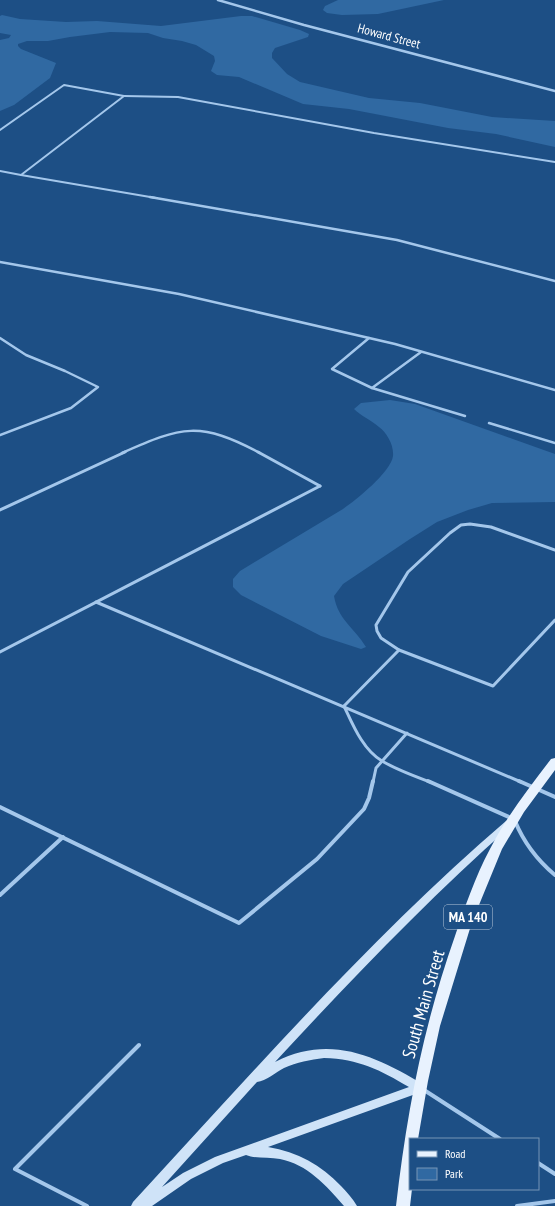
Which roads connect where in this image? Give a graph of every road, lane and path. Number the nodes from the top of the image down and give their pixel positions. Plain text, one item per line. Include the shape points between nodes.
1 (218, 0) edge
2 (555, 91) edge
3 (124, 96) junction
4 (0, 130) edge
5 (555, 162) edge
6 (0, 171) edge
7 (21, 175) junction
8 (0, 262) edge
9 (555, 282) edge
10 (0, 338) edge
11 (369, 338) junction
12 (421, 352) junction
13 (372, 388) junction
14 (555, 390) edge
15 (465, 416) dead end
16 (489, 423) dead end
17 (0, 435) edge
18 (555, 443) edge
19 (0, 510) edge
20 (555, 550) edge
21 (96, 602) junction
22 (555, 620) edge
23 (399, 650) junction
24 (0, 652) edge
25 (344, 706) junction
26 (407, 733) junction
27 (381, 761) junction
28 (555, 762) edge
29 (535, 788) junction
30 (555, 797) edge
31 (0, 807) edge
32 (514, 819) junction
33 (63, 837) junction
34 (555, 875) edge
35 (0, 895) edge
36 (139, 1045) dead end
37 (420, 1088) junction
38 (240, 1092) junction
39 (411, 1138) edge
40 (498, 1138) edge
41 (409, 1153) edge
42 (235, 1154) junction
43 (539, 1164) edge
44 (555, 1174) edge
45 (555, 1201) edge
46 (87, 1206) edge
47 (137, 1206) edge
48 (143, 1206) edge
49 (351, 1206) edge
50 (403, 1206) edge
51 (517, 1206) edge

1 - 2 street, Howard Street
3 - 4 lane via 64,85
3 - 5 lane via 178,97 374,133
3 - 7 lane
6 - 7 lane
7 - 9 lane via 397,240
8 - 11 lane via 176,293
10 - 17 lane via 26,355 98,387 70,408
11 - 12 lane
11 - 13 lane via 332,369
12 - 13 lane
12 - 14 lane
13 - 15 lane
16 - 18 lane
19 - 21 lane via 170,432 188,430 223,435 320,486
20 - 23 lane via 480,524 461,525 455,528 408,572 376,625 381,638
21 - 24 lane
21 - 25 lane
22 - 23 lane via 493,686
23 - 25 lane
25 - 26 lane
25 - 27 lane via 361,740
26 - 27 lane
26 - 29 lane
27 - 32 lane
27 - 33 lane via 374,774 364,809 317,859 239,923
28 - 29 main road, South Main Street / MA 140
29 - 30 lane
29 - 32 main road, South Main Street / MA 140
31 - 33 lane
32 - 34 lane via 528,848
32 - 37 main road, South Main Street / MA 140 via 490,861 466,923 431,1036
32 - 38 main road via 419,903
33 - 35 lane
36 - 46 lane via 15,1169
37 - 38 main road, South Main Street via 364,1059 315,1054 287,1061 261,1075
37 - 39 main road, MA 140
37 - 40 lane
37 - 42 main road
38 - 47 main road, South Main Street
41 - 50 main road
42 - 48 main road via 187,1176
42 - 49 main road via 266,1151 295,1157 321,1174
43 - 44 lane
45 - 51 lane

